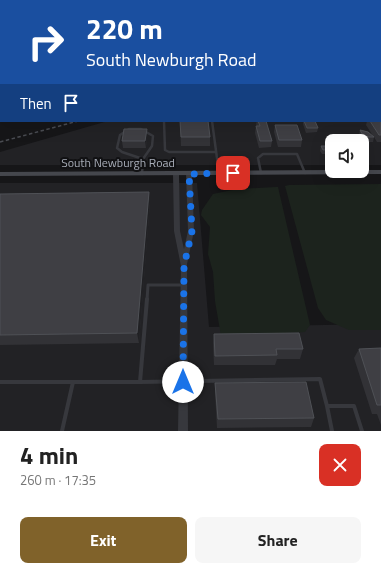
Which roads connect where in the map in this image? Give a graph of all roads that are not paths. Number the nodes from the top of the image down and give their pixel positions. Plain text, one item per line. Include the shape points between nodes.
1 (164, 122) edge
2 (212, 122) edge
3 (216, 152) junction
4 (143, 159) junction
5 (381, 172) edge
6 (219, 173) junction
7 (261, 173) junction
8 (305, 173) junction
9 (0, 174) edge
10 (142, 174) junction
11 (176, 174) junction
12 (189, 174) junction
13 (184, 266) junction
14 (184, 284) junction
15 (183, 381) junction
16 (0, 382) edge
17 (73, 382) junction
18 (140, 382) junction
19 (327, 406) junction
20 (62, 431) edge
21 (183, 431) edge
22 (332, 431) edge
23 (362, 431) edge

1 - 3 lane via 165,150
2 - 3 lane
3 - 6 lane
4 - 4 lane via 152,146 153,136 148,131 125,130 119,136 117,148
4 - 10 lane
5 - 8 main road, South Newburgh Road
6 - 7 main road, South Newburgh Road
6 - 12 main road, South Newburgh Road
7 - 8 main road, South Newburgh Road
7 - 8 lane via 258,158 263,154 297,154
9 - 10 main road, South Newburgh Road
10 - 11 main road, South Newburgh Road
11 - 12 main road, South Newburgh Road
11 - 13 street via 177,231
12 - 13 street via 192,231
13 - 14 street
14 - 15 street
14 - 18 lane via 148,286
15 - 18 lane
15 - 19 lane via 320,379
15 - 21 street
16 - 17 lane
17 - 18 lane
17 - 20 lane
19 - 22 lane
19 - 23 lane via 354,406

